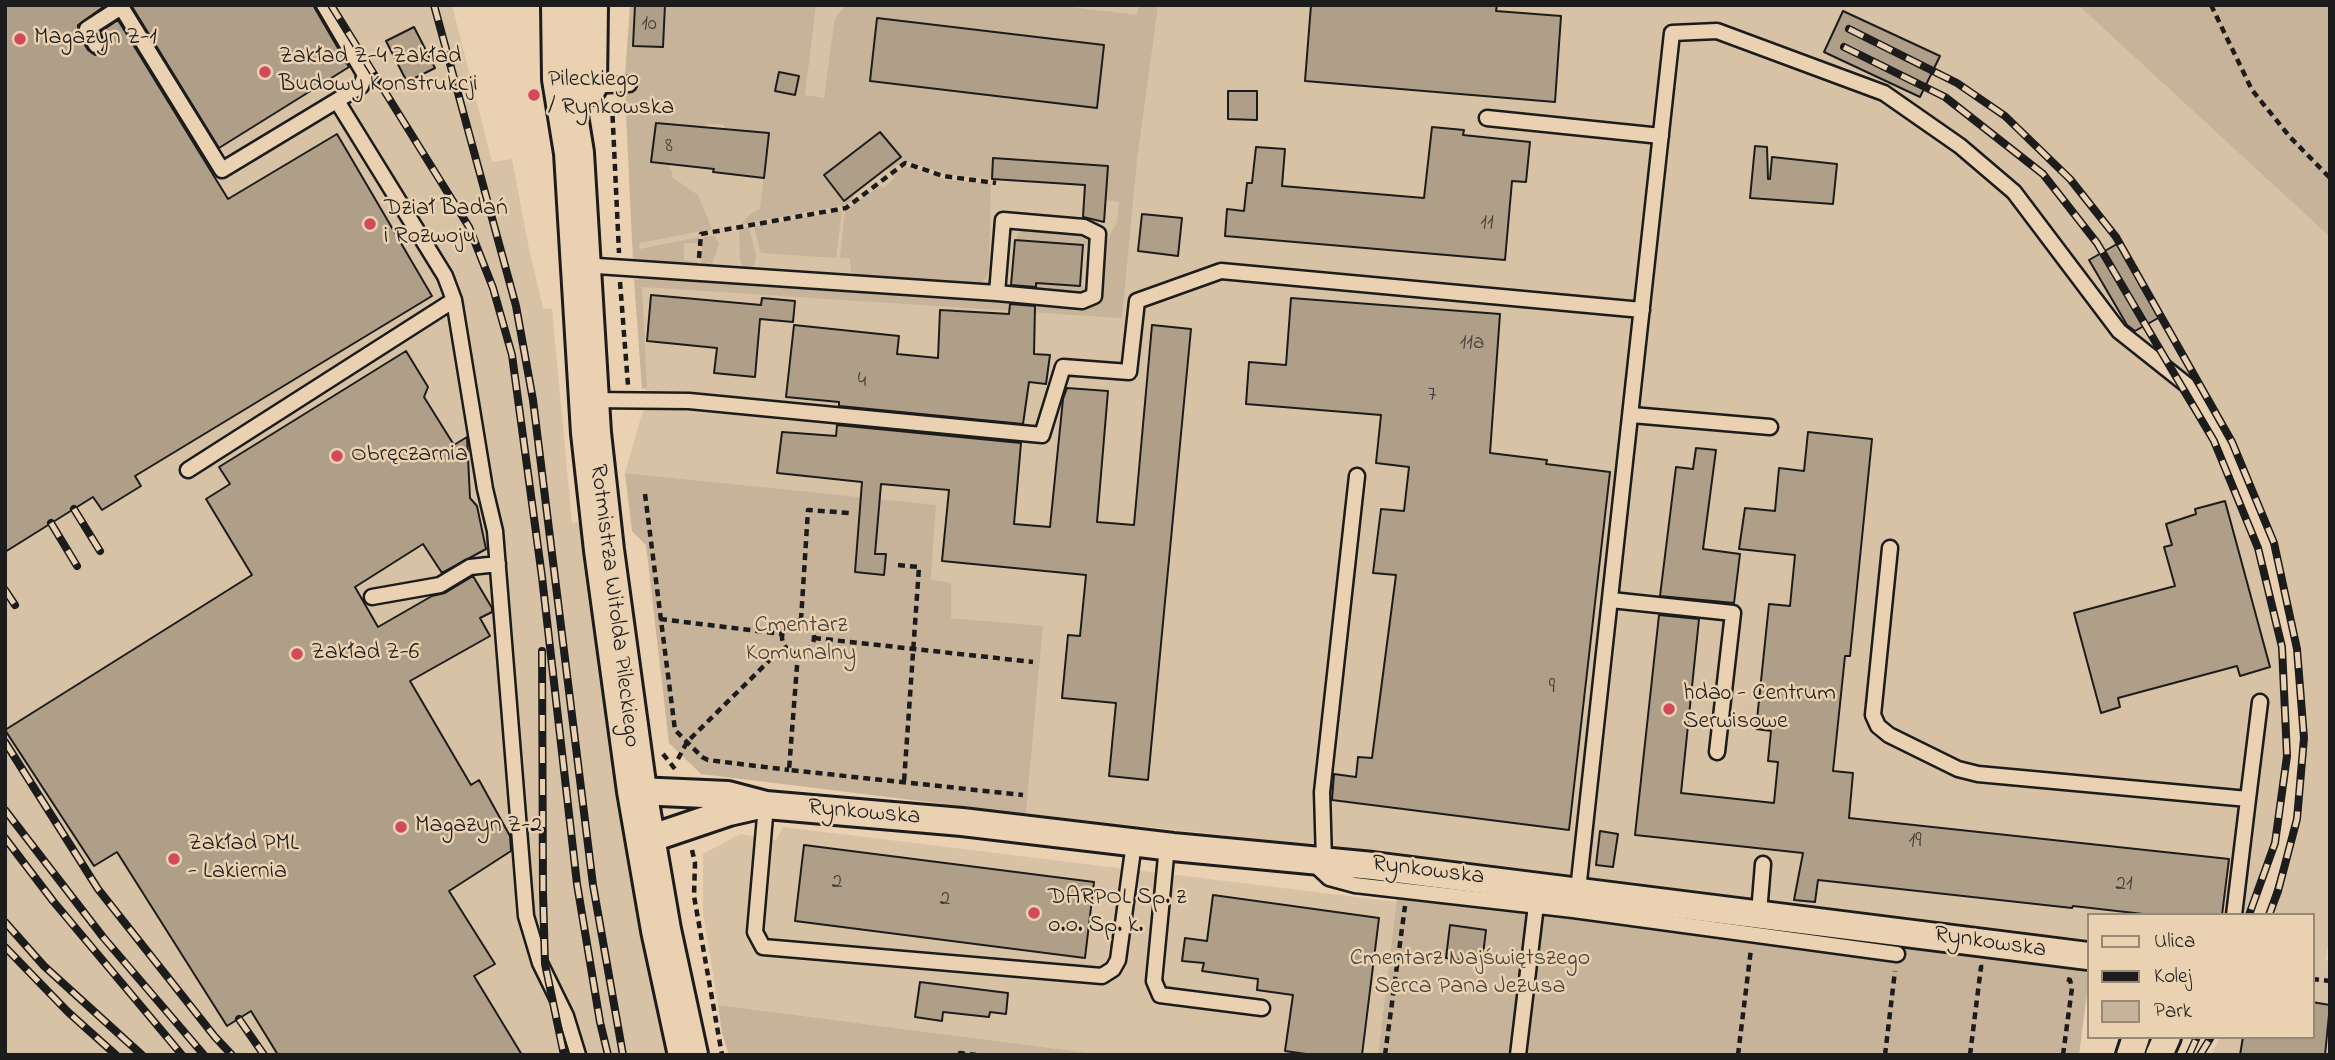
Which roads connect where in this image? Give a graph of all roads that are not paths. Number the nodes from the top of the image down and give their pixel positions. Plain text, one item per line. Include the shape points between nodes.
1 (324, 5) edge
2 (561, 5) edge
3 (588, 5) edge
4 (120, 6) edge
5 (96, 45) dead end
6 (629, 84) dead end
7 (599, 85) junction
8 (337, 101) junction
9 (1487, 118) dead end
10 (1661, 136) junction
11 (574, 153) junction
12 (580, 265) junction
13 (997, 293) junction
14 (454, 300) junction
15 (1642, 310) junction
16 (589, 400) junction
17 (1632, 415) junction
18 (1770, 427) dead end
19 (188, 470) dead end
20 (1357, 476) dead end
21 (1890, 548) dead end
22 (498, 564) junction
23 (372, 597) dead end
24 (1611, 600) junction
25 (2260, 702) dead end
26 (1717, 752) dead end
27 (637, 791) junction
28 (2248, 799) junction
29 (765, 805) junction
30 (646, 840) junction
31 (1134, 843) junction
32 (1167, 846) junction
33 (1317, 861) junction
34 (1763, 864) dead end
35 (1578, 890) junction
36 (1535, 905) junction
37 (2234, 913) edge
38 (2260, 913) edge
39 (1756, 924) junction
40 (1896, 954) road end
41 (2086, 956) edge
42 (1262, 1007) dead end
43 (2166, 1039) edge
44 (578, 1055) edge
45 (688, 1055) edge
46 (1518, 1055) edge
47 (2159, 1055) edge

1 - 8 lane via 365,75 361,86
2 - 11 main road, Rotmistrza Witolda Pileckiego via 562,79
3 - 7 main road, Rotmistrza Witolda Pileckiego
4 - 5 lane via 87,29
4 - 8 lane via 222,170
6 - 7 lane
7 - 11 main road, Rotmistrza Witolda Pileckiego
8 - 14 lane via 445,276
9 - 10 lane
10 - 15 lane
10 - 38 lane via 1672,33 1717,31 1884,93 1960,146 2014,192 2119,331 2187,385 2228,451 2267,552 2290,648 2296,722 2288,820
11 - 12 main road, Rotmistrza Witolda Pileckiego
12 - 13 lane
12 - 16 main road, Rotmistrza Witolda Pileckiego
13 - 13 lane via 1003,220 1084,227 1098,234 1094,296 1088,300
14 - 19 lane
14 - 22 lane
15 - 16 lane via 1220,271 1137,301 1129,372 1063,367 1042,435 690,401
15 - 17 lane
16 - 27 main road, Rotmistrza Witolda Pileckiego
17 - 18 lane
17 - 24 lane
20 - 33 lane
21 - 28 lane via 1873,715 1889,735 1978,774
22 - 23 lane via 470,567 440,585
22 - 44 lane via 526,916
24 - 26 lane via 1733,613
24 - 35 lane
25 - 28 lane
27 - 29 street, Rynkowska via 728,794
27 - 30 main road, Rotmistrza Witolda Pileckiego
28 - 37 lane
29 - 30 street, Rynkowska
29 - 31 street, Rynkowska
29 - 31 lane via 755,932 763,947 1102,976 1118,960
30 - 45 main road, Rotmistrza Witolda Pileckiego
31 - 32 street, Rynkowska
32 - 33 street, Rynkowska
32 - 42 lane via 1154,981 1160,995
33 - 35 street, Rynkowska
33 - 36 lane via 1329,878 1355,885
34 - 39 lane
35 - 39 street, Rynkowska
36 - 39 lane
36 - 46 lane
39 - 40 lane
39 - 41 street, Rynkowska
43 - 47 street

